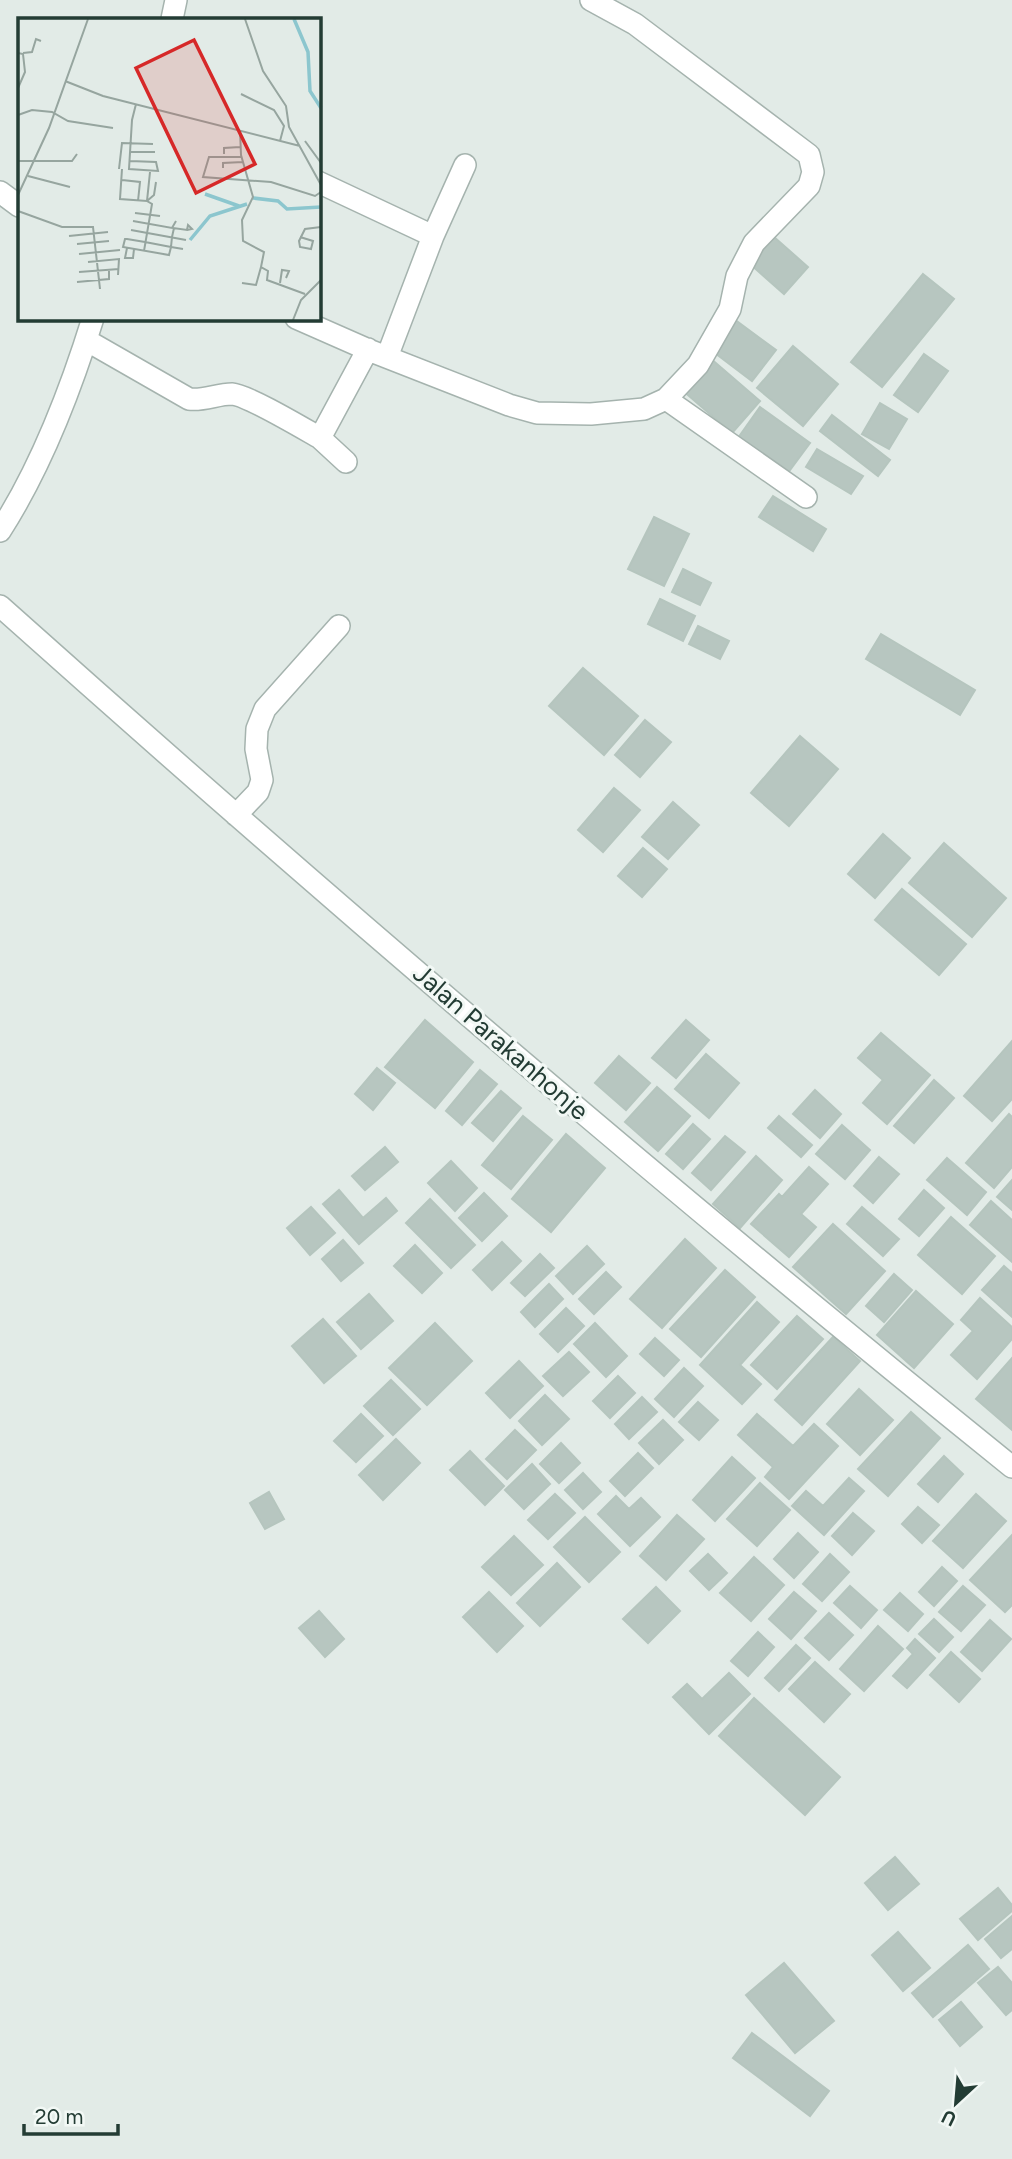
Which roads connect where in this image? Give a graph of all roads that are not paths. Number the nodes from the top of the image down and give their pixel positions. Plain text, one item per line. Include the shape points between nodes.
1 (176, 0) edge
2 (592, 0) edge
3 (172, 18) edge
4 (465, 164) dead end
5 (320, 183) edge
6 (0, 192) edge
7 (18, 205) edge
8 (433, 236) junction
9 (92, 320) edge
10 (301, 320) edge
11 (86, 340) junction
12 (377, 353) junction
13 (666, 398) junction
14 (320, 438) junction
15 (345, 462) dead end
16 (806, 497) dead end
17 (0, 531) edge
18 (0, 606) edge
19 (339, 626) dead end
20 (236, 815) junction
21 (1012, 1466) edge

1 - 3 street
2 - 13 street via 635,24 809,155 813,172 809,186 754,243 737,276 730,309 698,365
4 - 8 street
5 - 8 street
6 - 7 street
8 - 12 street
9 - 11 street
10 - 12 street
11 - 14 street via 189,399 236,394
11 - 17 street via 45,447
12 - 13 street via 537,413 644,409
12 - 14 street
13 - 16 street
14 - 15 street
18 - 20 street, Jalan Parakanhonje
19 - 20 street via 265,709 256,749 262,780 258,792
20 - 21 street, Jalan Parakanhonje via 624,1148

